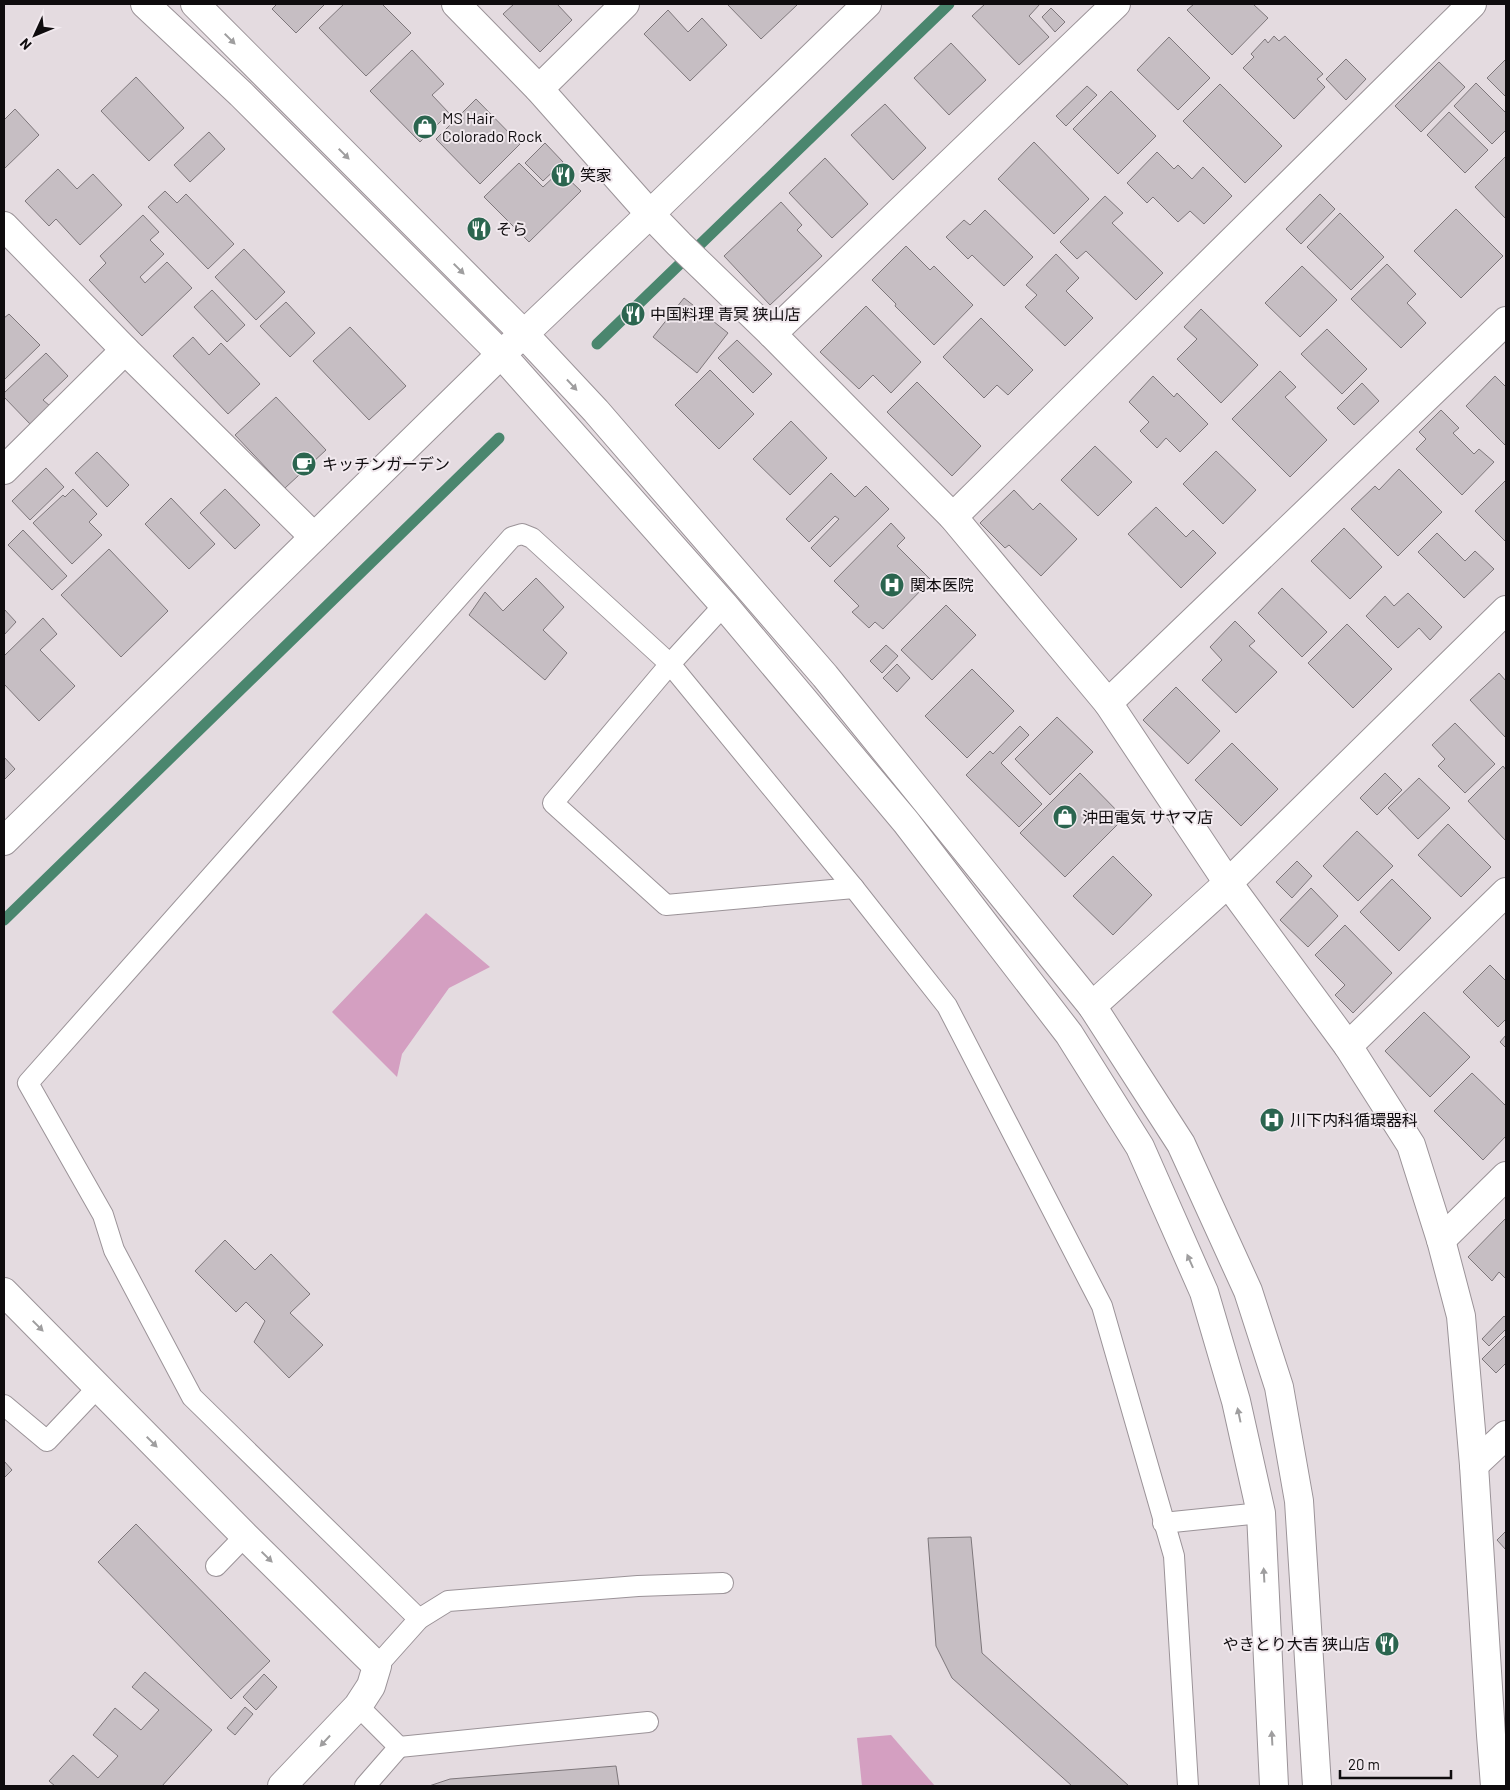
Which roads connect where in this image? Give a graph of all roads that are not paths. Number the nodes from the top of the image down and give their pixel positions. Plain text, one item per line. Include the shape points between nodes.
1 (145, 4) edge
2 (195, 4) edge
3 (456, 4) edge
4 (625, 4) edge
5 (867, 4) edge
6 (1116, 4) edge
7 (1472, 4) edge
8 (539, 89) junction
9 (650, 214) junction
10 (4, 226) edge
11 (1506, 321) edge
12 (524, 334) junction
13 (772, 334) junction
14 (125, 350) junction
15 (501, 354) junction
16 (4, 470) edge
17 (953, 517) junction
18 (314, 537) junction
19 (724, 605) junction
20 (1506, 610) edge
21 (670, 664) junction
22 (1108, 703) junction
23 (4, 841) edge
24 (1228, 884) junction
25 (854, 888) junction
26 (1506, 892) edge
27 (1092, 1006) junction
28 (1348, 1046) junction
29 (1506, 1176) edge
30 (1441, 1240) junction
31 (4, 1292) edge
32 (98, 1387) junction
33 (4, 1405) edge
34 (1506, 1435) edge
35 (1474, 1465) junction
36 (1261, 1513) junction
37 (1163, 1523) junction
38 (245, 1536) junction
39 (216, 1566) dead end
40 (723, 1583) dead end
41 (419, 1619) junction
42 (377, 1666) junction
43 (358, 1706) junction
44 (648, 1722) dead end
45 (1498, 1728) edge
46 (399, 1747) junction
47 (282, 1786) edge
48 (365, 1786) edge
49 (1188, 1786) edge
50 (1274, 1786) edge
51 (1317, 1786) edge
52 (1495, 1786) edge

1 - 15 street via 241,94
2 -> 12 street
3 - 8 street
4 - 8 street
5 - 9 street
6 - 13 street
7 - 17 street
8 - 9 street
9 - 12 street
9 - 13 street
10 - 14 street
11 - 22 street
12 - 15 street
12 -> 27 street via 596,411 825,676
13 - 17 street
14 - 16 street
14 - 18 street
15 - 18 street
15 - 19 street
17 - 22 street
18 - 23 street
19 - 21 lane
36 -> 19 street via 1236,1401 1204,1292 1140,1147 1069,1034 906,822
20 - 24 street
21 - 25 lane
21 - 25 lane via 553,803 666,905
21 - 41 lane via 532,538 522,534 512,537 28,1083 103,1215 114,1250 192,1397
22 - 24 street
24 - 27 street
24 - 28 street
25 - 37 lane via 948,1006 1102,1306
26 - 28 street
27 - 51 street via 1181,1144 1248,1291 1279,1387 1299,1501
28 - 30 street via 1411,1145
29 - 30 street
30 - 35 street via 1461,1316
31 -> 32 street
32 - 33 lane via 46,1441
32 -> 38 street
34 - 35 street
35 - 45 street
36 - 37 lane
50 -> 36 street
37 - 49 lane via 1174,1556
38 - 39 lane
38 -> 42 street
40 - 41 lane via 638,1586 448,1601
41 - 42 lane
42 - 43 street via 371,1686
43 - 46 lane
43 -> 47 street
44 - 46 lane
45 - 52 street
46 - 48 lane

